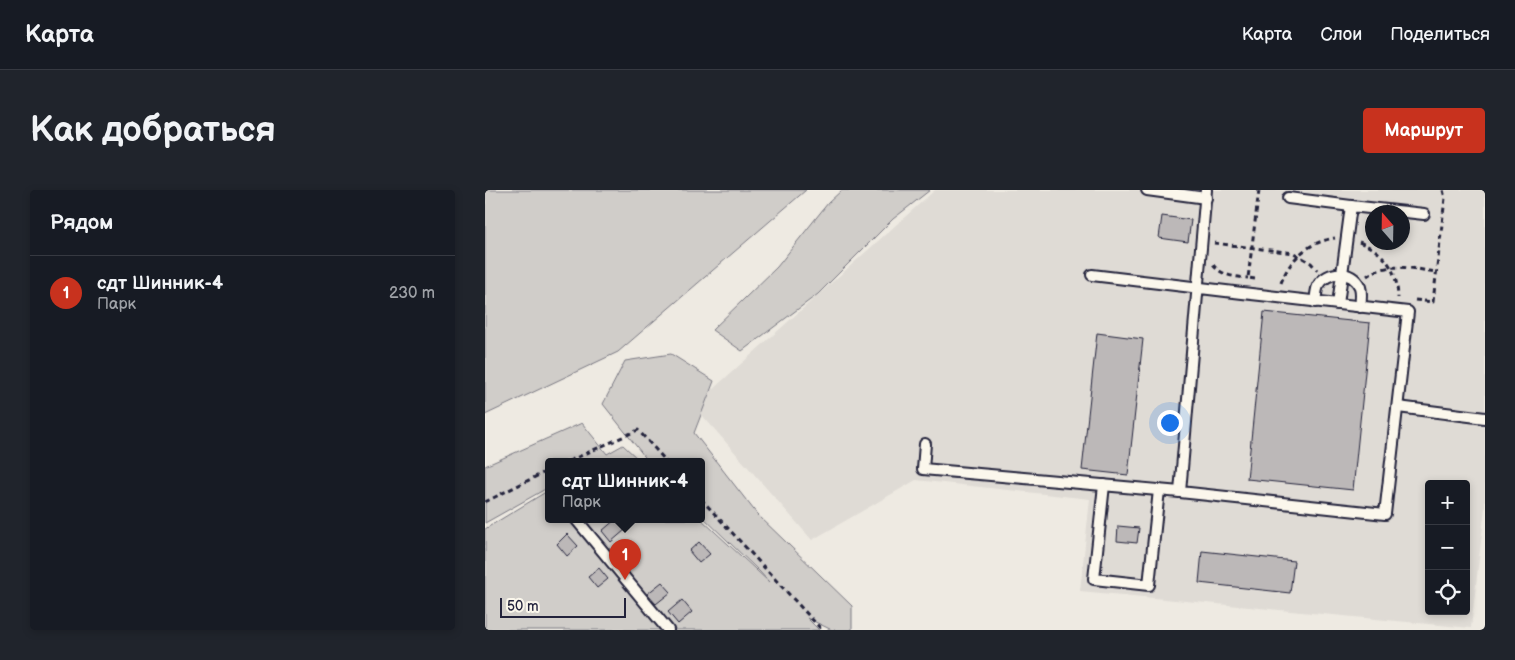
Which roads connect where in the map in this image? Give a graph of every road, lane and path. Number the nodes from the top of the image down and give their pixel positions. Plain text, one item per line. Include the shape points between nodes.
1 (1147, 190) edge
2 (1443, 190) edge
3 (1206, 194) edge
4 (1288, 198) dead end
5 (1351, 206) junction
6 (1424, 214) dead end
7 (1211, 251) dead end
8 (1211, 259) dead end
9 (1437, 272) junction
10 (1342, 274) junction
11 (1092, 275) dead end
12 (1248, 278) dead end
13 (1324, 279) junction
14 (1357, 283) junction
15 (1198, 288) junction
16 (1315, 302) junction
17 (1433, 302) dead end
18 (1338, 304) junction
19 (1360, 307) junction
20 (1397, 407) junction
21 (1485, 418) edge
22 (925, 444) dead end
23 (576, 458) edge
24 (664, 458) edge
25 (545, 472) edge
26 (1104, 485) junction
27 (1159, 490) junction
28 (1181, 492) junction
29 (485, 502) edge
30 (705, 503) edge
31 (579, 523) edge
32 (668, 630) edge
33 (822, 630) edge

1 - 3 lane
2 - 9 path via 1445,198
3 - 15 lane
4 - 5 lane
5 - 6 lane
5 - 10 lane
7 - 13 path via 1212,243 1294,253 1311,263
8 - 12 path via 1217,270 1229,276
9 - 14 path via 1384,268
9 - 17 path
10 - 13 lane
10 - 14 lane
10 - 18 lane
11 - 15 lane
13 - 16 lane via 1317,288
14 - 19 lane via 1361,293
15 - 16 lane
15 - 28 lane
16 - 18 lane
18 - 19 lane
19 - 20 lane via 1408,312
20 - 21 lane
20 - 28 lane via 1385,514
22 - 26 lane via 923,469
23 - 24 path via 638,430
25 - 29 path
26 - 27 lane
26 - 27 lane via 1093,579 1149,585
27 - 28 lane
30 - 33 path
31 - 32 lane

